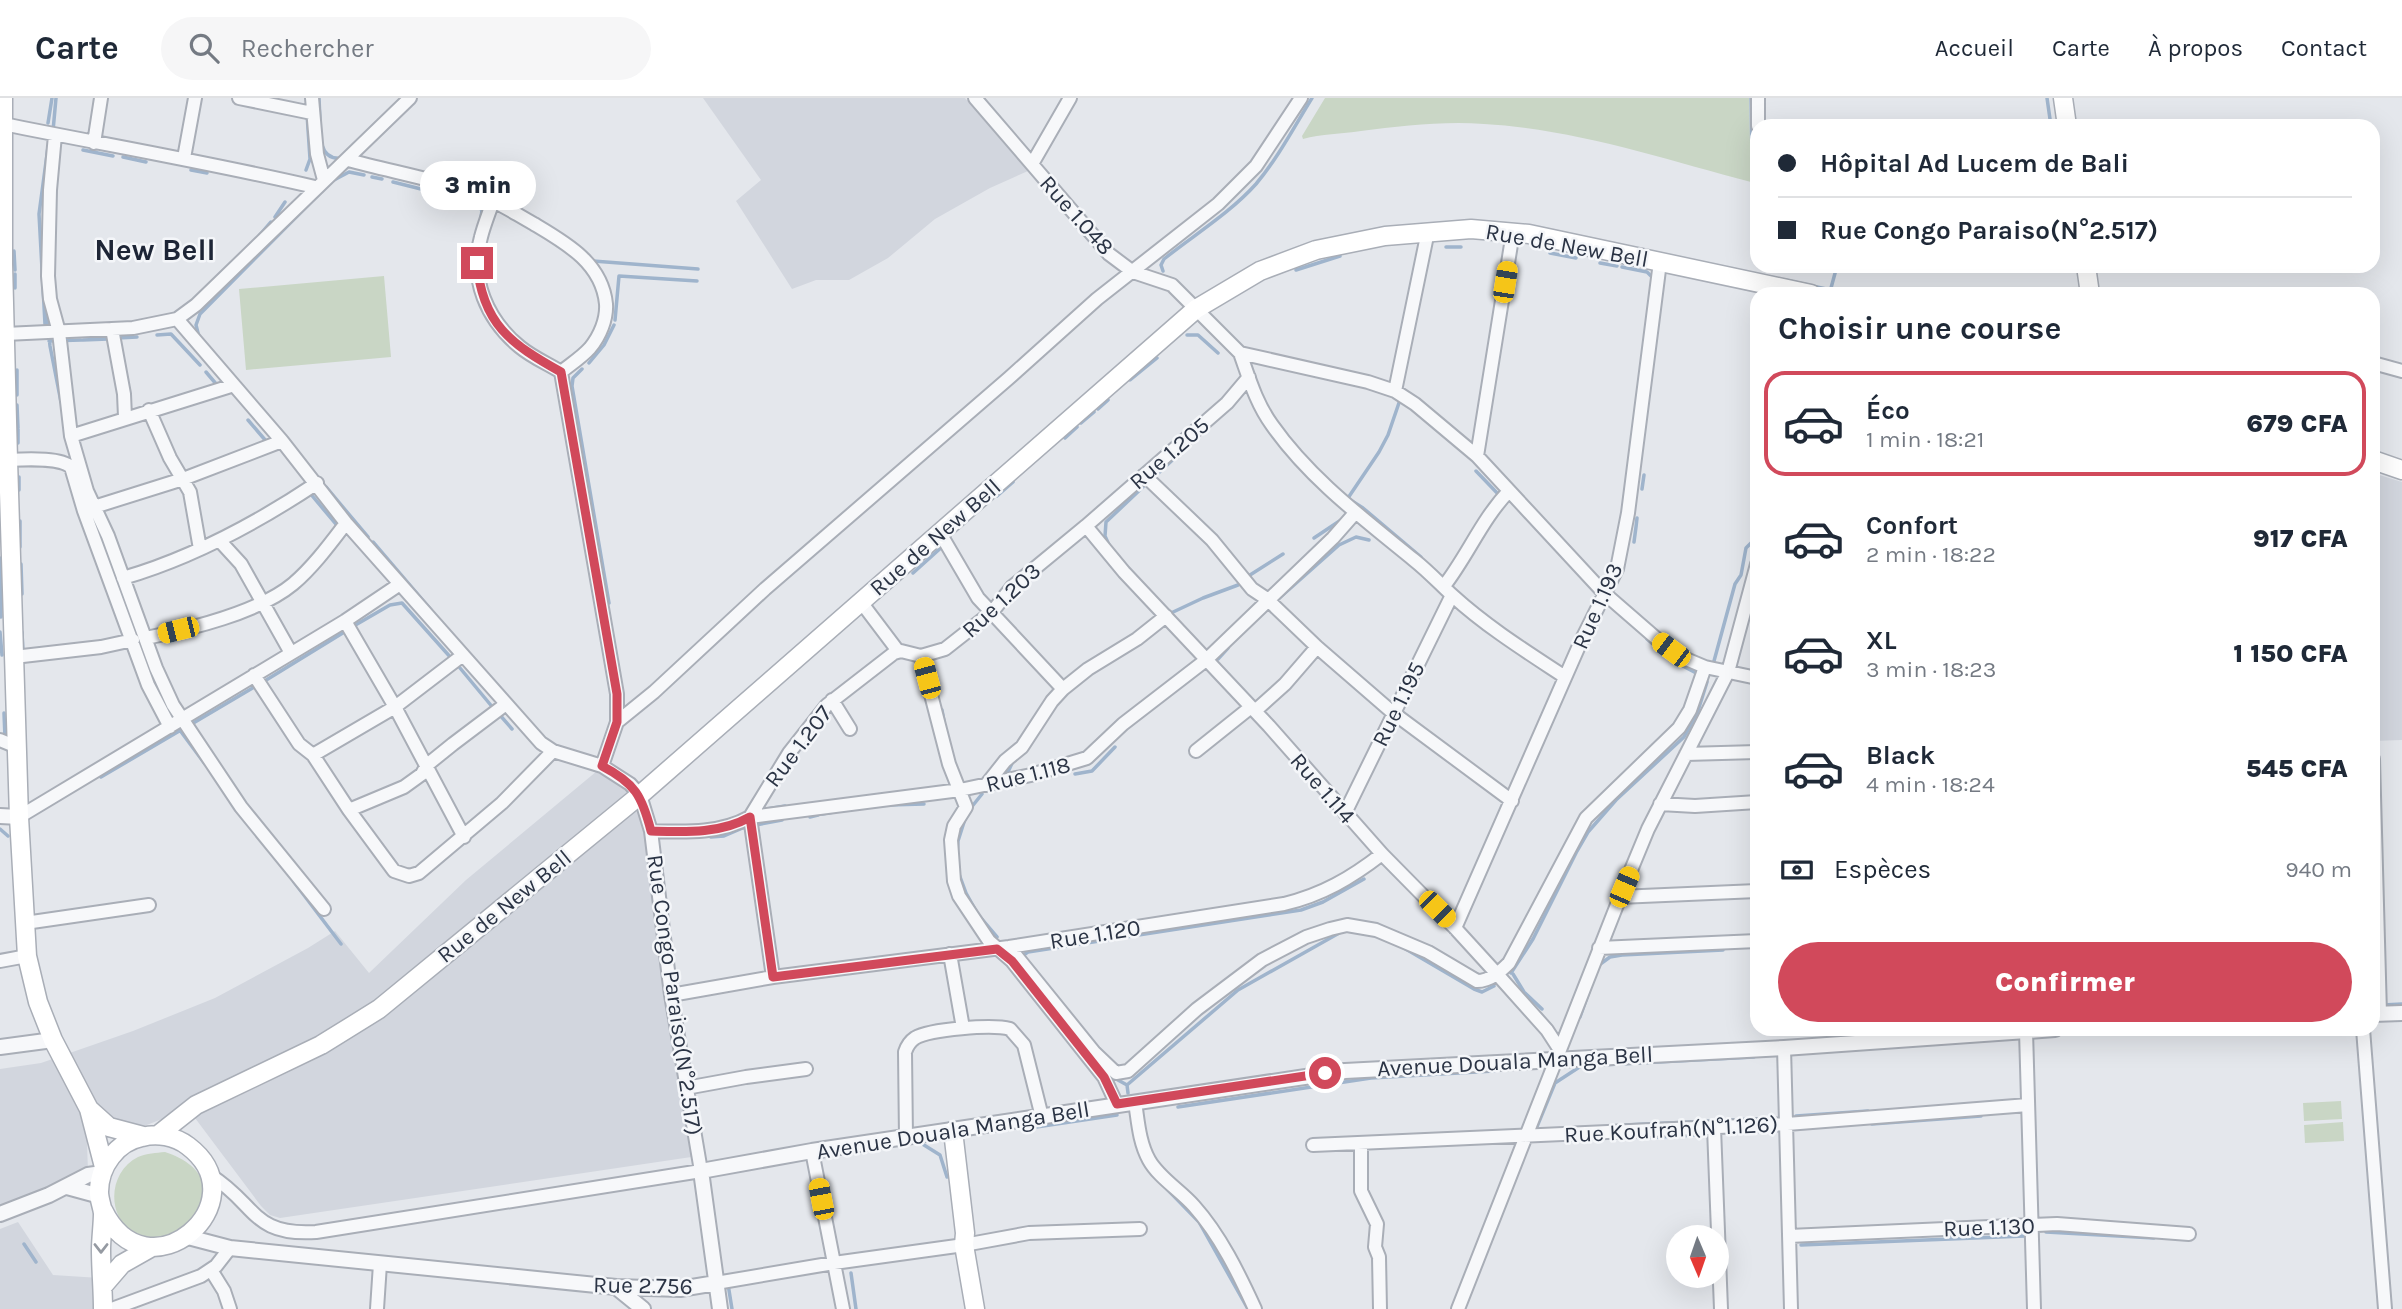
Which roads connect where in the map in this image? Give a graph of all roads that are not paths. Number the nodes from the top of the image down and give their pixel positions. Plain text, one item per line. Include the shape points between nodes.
1 (3, 98) edge
2 (101, 98) edge
3 (195, 98) edge
4 (239, 98) edge
5 (312, 98) edge
6 (410, 98) edge
7 (975, 98) edge
8 (1070, 98) edge
9 (1301, 98) edge
10 (1758, 98) edge
11 (2063, 98) edge
12 (312, 113) junction
13 (1758, 119) edge
14 (2066, 119) edge
15 (3, 124) junction
16 (55, 135) junction
17 (94, 143) junction
18 (184, 158) junction
19 (348, 160) junction
20 (1032, 164) junction
21 (320, 184) junction
22 (493, 201) junction
23 (1428, 231) junction
24 (1513, 232) junction
25 (1660, 262) junction
26 (1, 264) edge
27 (1133, 272) junction
28 (1778, 287) edge
29 (1196, 309) junction
30 (177, 319) junction
31 (112, 329) junction
32 (59, 332) junction
33 (5, 334) junction
34 (1240, 353) junction
35 (2380, 365) edge
36 (2402, 371) edge
37 (561, 372) junction
38 (1249, 377) junction
39 (234, 385) junction
40 (1395, 391) junction
41 (149, 410) junction
42 (125, 417) junction
43 (71, 436) junction
44 (282, 441) junction
45 (4, 455) edge
46 (1477, 456) junction
47 (2380, 462) edge
48 (2402, 470) edge
49 (1144, 475) junction
50 (183, 479) junction
51 (317, 483) junction
52 (1509, 491) junction
53 (94, 507) junction
54 (1355, 513) junction
55 (346, 523) junction
56 (1086, 526) junction
57 (940, 533) junction
58 (219, 540) junction
59 (200, 549) junction
60 (123, 578) junction
61 (400, 584) junction
62 (1448, 590) junction
63 (1750, 590) edge
64 (1604, 593) junction
65 (1268, 599) junction
66 (264, 603) junction
67 (862, 603) junction
68 (992, 612) junction
69 (1166, 617) junction
70 (345, 621) junction
71 (6, 622) edge
72 (139, 639) junction
73 (1317, 647) junction
74 (898, 651) junction
75 (291, 653) junction
76 (463, 655) junction
77 (921, 656) junction
78 (14, 657) junction
79 (1206, 660) junction
80 (1705, 667) junction
81 (1728, 672) junction
82 (254, 675) junction
83 (1565, 677) junction
84 (1750, 677) edge
85 (1063, 689) junction
86 (832, 700) junction
87 (506, 704) junction
88 (394, 707) junction
89 (1253, 709) junction
90 (1392, 712) junction
91 (182, 720) junction
92 (617, 722) junction
93 (170, 727) junction
94 (850, 729) dead end
95 (8, 743) edge
96 (552, 751) junction
97 (1196, 751) dead end
98 (1750, 752) edge
99 (1686, 754) junction
100 (313, 755) junction
101 (427, 765) junction
102 (602, 766) junction
103 (986, 785) junction
104 (960, 790) junction
105 (640, 795) junction
106 (1512, 801) junction
107 (1750, 803) edge
108 (1660, 804) junction
109 (349, 810) junction
110 (1345, 813) junction
111 (0, 816) edge
112 (19, 817) junction
113 (750, 817) junction
114 (651, 831) junction
115 (464, 837) junction
116 (1382, 854) junction
117 (1750, 891) edge
118 (1619, 897) junction
119 (149, 905) dead end
120 (324, 909) dead end
121 (25, 923) junction
122 (1455, 928) junction
123 (1750, 941) edge
124 (1003, 948) junction
125 (1599, 948) junction
126 (950, 954) junction
127 (27, 956) junction
128 (0, 961) edge
129 (1497, 974) junction
130 (773, 977) junction
131 (671, 995) junction
132 (2402, 1013) edge
133 (2380, 1014) edge
134 (963, 1028) junction
135 (1872, 1036) edge
136 (2026, 1036) edge
137 (2364, 1036) edge
138 (52, 1040) junction
139 (0, 1046) edge
140 (1784, 1048) junction
141 (1558, 1054) junction
142 (806, 1069) dead end
143 (686, 1087) junction
144 (1135, 1102) junction
145 (1117, 1104) junction
146 (2028, 1105) junction
147 (89, 1109) junction
148 (1042, 1117) junction
149 (1787, 1124) junction
150 (1714, 1128) junction
151 (953, 1131) junction
152 (150, 1136) junction
153 (1527, 1136) junction
154 (906, 1138) junction
155 (1361, 1143) junction
156 (1313, 1145) dead end
157 (812, 1151) junction
158 (103, 1170) junction
159 (701, 1171) junction
160 (209, 1175) junction
161 (67, 1187) junction
162 (101, 1203) junction
163 (0, 1214) edge
164 (2031, 1225) junction
165 (1140, 1229) dead end
166 (2189, 1234) dead end
167 (1789, 1236) junction
168 (188, 1237) junction
169 (964, 1245) junction
170 (152, 1247) junction
171 (230, 1248) junction
172 (834, 1263) junction
173 (380, 1264) junction
174 (211, 1270) junction
175 (716, 1283) junction
176 (103, 1286) junction
177 (616, 1287) junction
178 (103, 1309) edge
179 (112, 1309) edge
180 (230, 1309) edge
181 (377, 1309) edge
182 (643, 1309) edge
183 (720, 1309) edge
184 (843, 1309) edge
185 (975, 1309) edge
186 (1255, 1309) edge
187 (1380, 1309) edge
188 (1458, 1309) edge
189 (1721, 1309) edge
190 (1791, 1309) edge
191 (2034, 1309) edge
192 (2385, 1309) edge

1 - 15 main road
2 - 17 street
3 - 18 street
4 - 12 street
5 - 12 street
6 - 19 street
7 - 20 street, Rue 1.048
8 - 20 street
9 - 27 street via 1249,176
10 - 13 street
11 - 14 main road
12 - 21 street
15 - 16 street
15 - 26 main road
16 - 17 street
16 - 32 street via 48,276
17 - 18 street
18 - 21 street
19 - 21 street
19 - 22 street
20 - 27 street, Rue 1.048 via 1109,254
21 - 30 street
22 - 37 street via 477,263 479,286 489,312 521,349
22 - 37 street via 557,238 588,262 600,278 606,307 601,328 591,347
23 - 24 main road, Rue de New Bell
23 - 29 main road, Rue de New Bell via 1316,250 1260,271
23 - 40 street
24 - 25 main road, Rue de New Bell
24 - 46 street
25 - 28 main road, Rue de New Bell
25 - 64 street, Rue 1.193 via 1628,513 1616,569
26 - 33 main road
27 - 29 street, Rue 1.048 via 1172,285
27 - 92 street
29 - 34 street, Rue 1.048
29 - 57 main road, Rue de New Bell
30 - 31 street
30 - 39 street
31 - 32 street
31 - 42 street
32 - 33 street
32 - 43 street
33 - 45 main road
34 - 38 street
34 - 40 street
35 - 36 street
37 - 92 street via 617,694
38 - 49 street, Rue 1.205 via 1227,403
38 - 54 street via 1271,424
39 - 41 street
39 - 44 street
40 - 46 street
41 - 42 street
41 - 50 street
42 - 43 street
43 - 53 street
44 - 50 street
44 - 51 street
45 - 71 main road
45 - 72 street via 71,467 84,512
46 - 52 street
47 - 48 main road
49 - 56 street, Rue 1.205
49 - 65 street via 1212,540 1252,589
50 - 53 street
50 - 59 street via 193,500
51 - 55 street
51 - 58 street
52 - 62 street, Rue 1.195 via 1488,516
52 - 64 street
53 - 60 street
54 - 62 street
54 - 65 street, Rue 1.118
55 - 61 street
55 - 66 street via 299,579
56 - 68 street, Rue 1.203 via 1012,587
56 - 69 street, Rue 1.114
57 - 67 main road, Rue de New Bell
57 - 68 street via 973,591
58 - 59 street
58 - 66 street via 241,564
59 - 60 street
60 - 72 street
61 - 70 street
61 - 76 street
62 - 83 street
62 - 90 street, Rue 1.195
63 - 81 street
64 - 80 street via 1671,650
64 - 83 street, Rue 1.193
65 - 73 street
65 - 79 street, Rue 1.118
66 - 72 street
66 - 75 street
67 - 74 street
67 - 105 main road, Rue de New Bell
68 - 77 street, Rue 1.203 via 945,649
68 - 85 street
69 - 79 street, Rue 1.114
69 - 85 street
70 - 75 street
70 - 88 street
71 - 78 main road
72 - 78 street
72 - 91 street
72 - 93 street via 154,698
73 - 89 street via 1292,677
73 - 90 street
74 - 77 street
74 - 86 street, Rue 1.207
75 - 82 street
76 - 87 street
76 - 88 street
77 - 104 street
78 - 95 main road
79 - 89 street, Rue 1.114
79 - 103 street, Rue 1.118 via 1087,758
80 - 81 street
80 - 129 street via 1686,719 1590,814 1525,934
81 - 84 street
81 - 99 street
82 - 91 street
82 - 100 street via 299,744
83 - 106 street, Rue 1.193
85 - 103 street via 1022,747
86 - 94 street
86 - 113 street, Rue 1.207 via 789,753
87 - 96 street
87 - 101 street
88 - 100 street
88 - 101 street
89 - 97 street
89 - 110 street, Rue 1.114
90 - 106 street
90 - 110 street, Rue 1.195
91 - 93 street
91 - 120 street via 241,807
92 - 102 street
93 - 112 street
95 - 112 main road
96 - 102 street
96 - 115 street
98 - 99 street
99 - 108 street
100 - 109 street
101 - 109 street via 404,787
101 - 115 street
102 - 105 street
103 - 104 street, Rue 1.118
104 - 113 street, Rue 1.118
104 - 124 street via 966,807 951,840 954,881 989,940
105 - 114 street, Rue Congo Paraiso(N°2.517)
105 - 152 main road, Rue de New Bell via 379,1009 321,1045 196,1105
106 - 122 street, Rue 1.193
107 - 108 street
108 - 118 street
109 - 115 street via 394,871 403,875 415,876
110 - 116 street, Rue 1.114
111 - 112 street
112 - 121 main road
113 - 114 street, Rue 1.118 via 719,829
113 - 130 street
114 - 131 street, Rue Congo Paraiso(N°2.517)
116 - 122 street, Rue 1.114
116 - 124 street, Rue 1.120 via 1357,874 1305,899
117 - 118 street
118 - 125 street
119 - 121 street
121 - 127 main road
122 - 129 street, Rue 1.114
123 - 125 street
124 - 126 street, Rue 1.120
124 - 129 street via 1116,1073 1128,1071 1262,960 1330,929 1347,925 1376,930 1428,952 1477,981
124 - 145 street via 1104,1077
125 - 141 street
126 - 130 street, Rue 1.120
126 - 134 street
127 - 128 street
127 - 138 main road
129 - 141 street, Rue 1.114 via 1547,1030
130 - 131 street, Rue 1.120
131 - 143 street, Rue Congo Paraiso(N°2.517)
132 - 133 street
134 - 148 street via 1006,1027 1015,1033 1024,1045
134 - 154 street via 924,1034 906,1046
135 - 140 street, Avenue Douala Manga Bell
136 - 146 street
137 - 192 street
138 - 139 street
138 - 147 main road
140 - 141 street, Avenue Douala Manga Bell
140 - 149 street
141 - 144 street, Avenue Douala Manga Bell via 1345,1071
141 - 153 street
142 - 143 street
143 - 159 street, Rue Congo Paraiso(N°2.517)
144 - 145 street, Avenue Douala Manga Bell
144 - 186 street via 1147,1158 1195,1208 1237,1271
145 - 148 street, Avenue Douala Manga Bell
146 - 149 street, Rue Koufrah(N°1.126)
146 - 164 street
147 - 152 main road via 109,1127
147 - 158 main road
148 - 151 street, Avenue Douala Manga Bell
149 - 150 street, Rue Koufrah(N°1.126)
149 - 167 street
150 - 153 street, Rue Koufrah(N°1.126)
150 - 189 street
151 - 154 street, Avenue Douala Manga Bell
151 - 169 main road
152 - 158 main road via 120,1147
152 - 160 main road via 185,1143
153 - 155 street, Rue Koufrah(N°1.126)
153 - 188 street
154 - 157 street, Avenue Douala Manga Bell
155 - 156 street, Rue Koufrah(N°1.126)
155 - 187 street via 1361,1191 1377,1224
157 - 159 street, Avenue Douala Manga Bell
157 - 172 street
158 - 161 street
158 - 162 main road
159 - 160 street, Avenue Douala Manga Bell via 296,1233 259,1220
159 - 175 street, Rue Congo Paraiso(N°2.517)
160 - 168 main road via 210,1203
161 - 162 street
161 - 163 street
162 - 170 main road via 107,1220 122,1236
162 -> 176 main road
164 - 166 street, Rue 1.130
164 - 167 street, Rue 1.130
164 - 191 street
165 - 169 street, Rue 2.756 via 1044,1231
167 - 190 street
168 - 170 main road
168 - 171 street, Rue 2.756
169 - 172 street, Rue 2.756
169 - 185 main road
170 - 176 main road via 122,1264
171 - 173 street, Rue 2.756
171 - 174 street
172 - 175 street, Rue 2.756
172 - 184 street
173 - 177 street, Rue 2.756
173 - 181 street
174 - 179 street
174 - 180 street
175 - 177 street, Rue 2.756 via 680,1289
175 - 183 street, Rue Congo Paraiso(N°2.517)
176 - 178 main road
177 - 182 street

